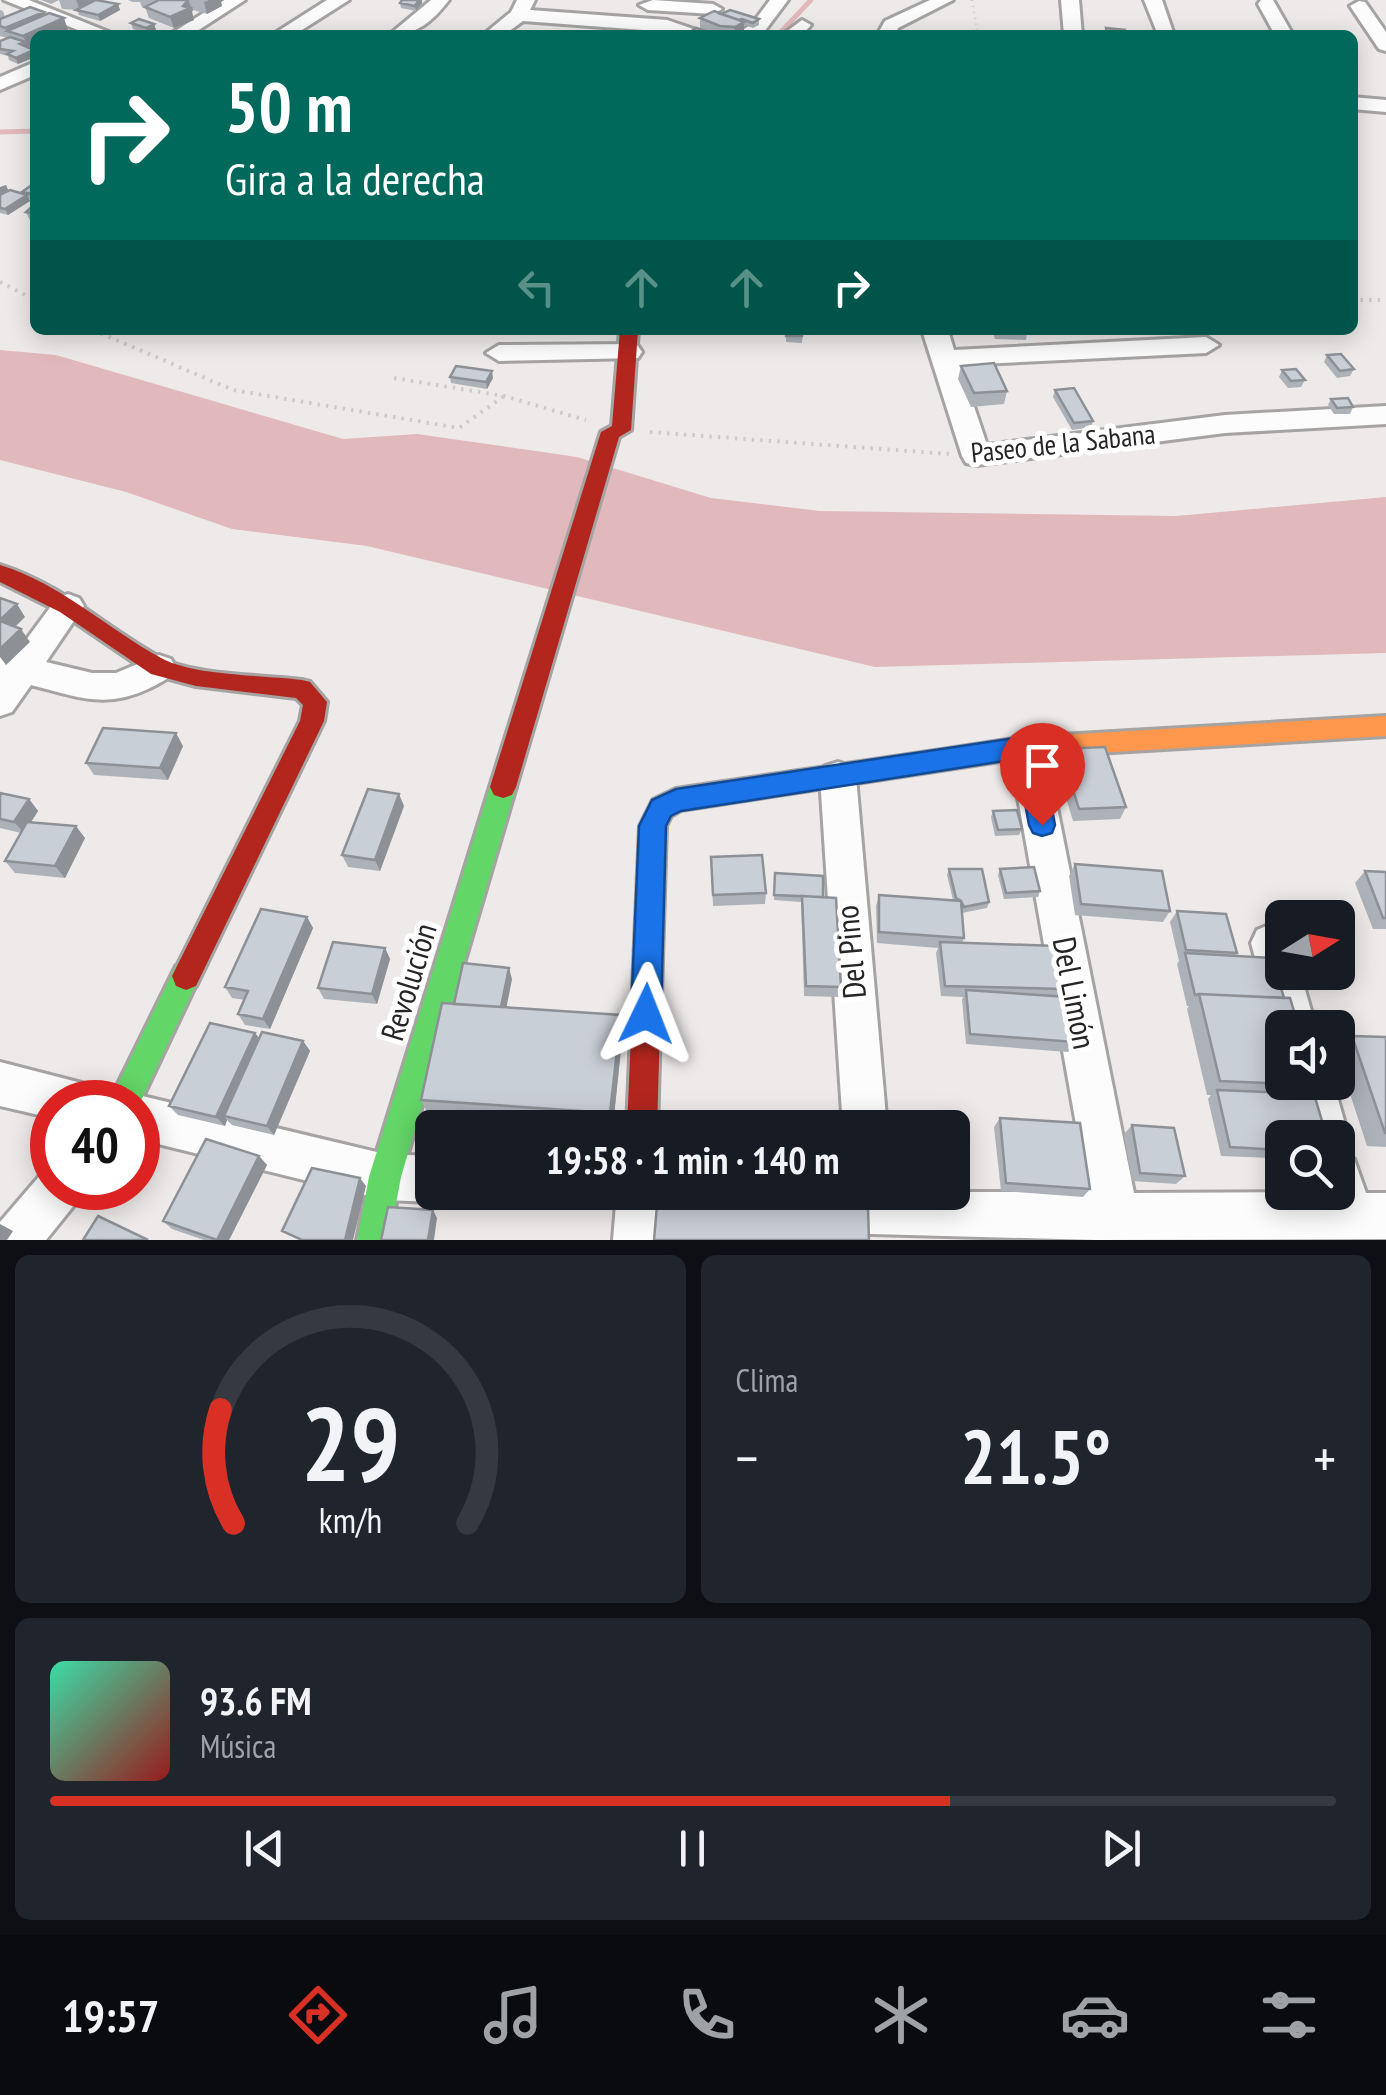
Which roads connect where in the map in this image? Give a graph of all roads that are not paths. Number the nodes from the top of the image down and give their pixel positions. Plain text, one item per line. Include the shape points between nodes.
1 (13, 0) edge
2 (236, 0) edge
3 (340, 0) edge
4 (440, 0) edge
5 (549, 0) edge
6 (778, 0) edge
7 (944, 0) edge
8 (1070, 0) edge
9 (1153, 0) edge
10 (626, 4) junction
11 (1267, 4) dead end
12 (1358, 6) dead end
13 (522, 8) edge
14 (713, 9) edge
15 (616, 22) junction
16 (93, 30) edge
17 (186, 30) edge
18 (290, 30) edge
19 (405, 30) edge
20 (498, 30) edge
21 (605, 30) edge
22 (684, 30) edge
23 (754, 30) edge
24 (888, 30) edge
25 (1073, 30) edge
26 (1165, 30) edge
27 (1281, 30) edge
28 (1386, 44) edge
29 (1358, 104) edge
30 (1386, 106) edge
31 (937, 335) edge
32 (629, 341) edge
33 (1206, 344) dead end
34 (499, 353) dead end
35 (947, 358) junction
36 (1386, 415) edge
37 (0, 572) edge
38 (68, 606) junction
39 (12, 667) edge
40 (159, 668) junction
41 (0, 702) edge
42 (1383, 733) edge
43 (1028, 747) junction
44 (838, 776) junction
45 (135, 1080) edge
46 (0, 1084) edge
47 (30, 1091) edge
48 (643, 1110) edge
49 (864, 1110) edge
50 (160, 1122) edge
51 (385, 1176) junction
52 (415, 1179) edge
53 (40, 1210) edge
54 (639, 1210) edge
55 (831, 1210) edge
56 (1357, 1211) edge
57 (872, 1214) edge
58 (1118, 1228) edge
59 (16, 1240) edge
60 (373, 1240) edge
61 (637, 1240) edge

1 - 16 street
2 - 17 street
3 - 18 street
4 - 19 street
5 - 10 street
6 - 23 street
7 - 24 street
8 - 25 street
9 - 26 street
10 - 14 street
10 - 15 street
11 - 27 street
12 - 28 street
13 - 15 street
13 - 20 street
15 - 21 street
15 - 22 street
29 - 30 street
31 - 35 street
32 - 34 street
32 - 51 street, Revolución via 616,431 514,743
33 - 35 street
35 - 36 street, Paseo de la Sabana via 976,456 1225,424
37 - 38 street
38 - 39 street
38 - 40 street
39 - 40 street via 92,688 120,687
39 - 41 street
40 - 45 street via 302,689 314,702 312,721
42 - 43 street
43 - 44 street
43 - 58 street, Del Limón
44 - 48 street via 676,800 662,808 652,826
44 - 49 street, Del Pino
46 - 47 street
50 - 51 street
51 - 52 street
51 - 60 street, Revolución
53 - 59 street
54 - 61 street
55 - 57 street
56 - 58 street
57 - 58 street

